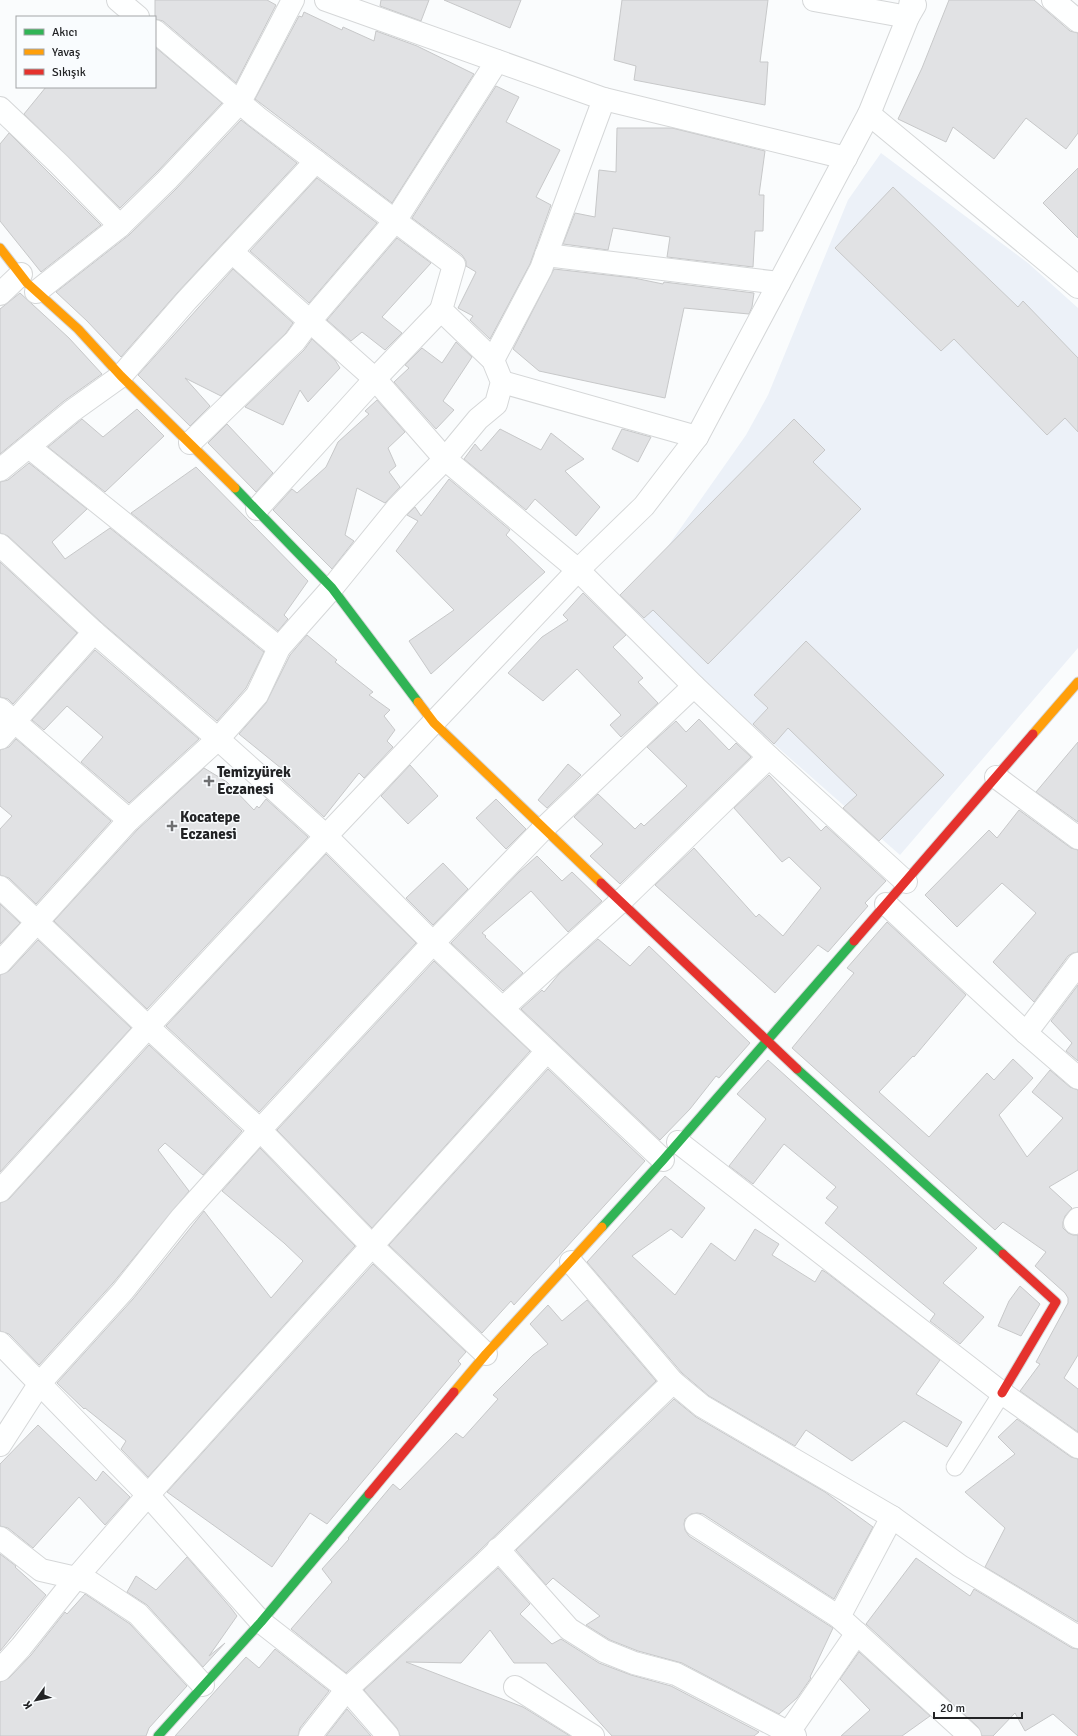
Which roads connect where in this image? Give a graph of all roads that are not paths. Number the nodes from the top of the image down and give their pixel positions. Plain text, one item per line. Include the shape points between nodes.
1 (118, 0) edge
2 (293, 0) edge
3 (326, 0) edge
4 (814, 0) edge
5 (1053, 0) edge
6 (912, 6) edge
7 (137, 16) edge
8 (1078, 21) edge
9 (156, 32) edge
10 (497, 61) junction
11 (604, 99) junction
12 (240, 102) junction
13 (0, 108) edge
14 (869, 114) junction
15 (846, 158) junction
16 (316, 161) junction
17 (395, 221) junction
18 (120, 226) junction
19 (0, 248) edge
20 (232, 252) junction
21 (546, 255) junction
22 (21, 274) junction
23 (779, 283) junction
24 (1078, 287) edge
25 (36, 292) junction
26 (0, 294) edge
27 (441, 310) junction
28 (309, 322) junction
29 (492, 360) junction
30 (121, 376) junction
31 (375, 379) junction
32 (502, 382) junction
33 (697, 437) junction
34 (190, 443) junction
35 (29, 447) junction
36 (445, 459) junction
37 (0, 470) edge
38 (256, 509) junction
39 (0, 546) edge
40 (578, 570) junction
41 (332, 588) junction
42 (94, 632) junction
43 (279, 648) junction
44 (1078, 682) edge
45 (694, 686) junction
46 (7, 716) edge
47 (434, 723) junction
48 (0, 738) edge
49 (218, 738) junction
50 (769, 757) junction
51 (996, 777) junction
52 (128, 820) junction
53 (544, 828) junction
54 (326, 836) junction
55 (1078, 838) edge
56 (906, 882) junction
57 (0, 886) edge
58 (621, 901) junction
59 (886, 904) junction
60 (36, 921) junction
61 (433, 943) junction
62 (0, 963) edge
63 (1078, 964) edge
64 (503, 1008) junction
65 (148, 1027) junction
66 (1026, 1033) junction
67 (767, 1042) junction
68 (547, 1051) junction
69 (1078, 1078) edge
70 (260, 1130) junction
71 (678, 1142) junction
72 (663, 1160) junction
73 (0, 1191) edge
74 (372, 1246) junction
75 (571, 1262) junction
76 (0, 1343) edge
77 (486, 1354) junction
78 (673, 1382) junction
79 (40, 1384) junction
80 (1002, 1393) junction
81 (0, 1445) edge
82 (1078, 1447) edge
83 (955, 1467) dead end
84 (148, 1495) junction
85 (892, 1517) junction
86 (696, 1525) dead end
87 (0, 1538) edge
88 (498, 1550) junction
89 (76, 1578) junction
90 (839, 1616) junction
91 (261, 1622) junction
92 (1076, 1630) edge
93 (857, 1633) junction
94 (0, 1670) edge
95 (203, 1685) junction
96 (515, 1687) dead end
97 (347, 1689) junction
98 (793, 1735) edge
99 (158, 1736) edge
100 (310, 1736) edge
101 (388, 1736) edge
102 (593, 1736) edge
103 (970, 1736) edge

1 - 7 street
2 - 12 street
3 - 10 street
4 - 6 street
5 - 8 street
6 - 14 street
9 - 12 street
10 - 11 street
10 - 17 street
11 - 15 street
11 - 21 street
12 - 16 street
12 - 18 street
13 - 18 street
14 - 15 street
14 - 24 street
15 - 23 street
16 - 17 street
16 - 20 street
17 - 27 street via 454,266
17 - 28 street
18 - 25 street
19 - 22 street
20 - 28 street
20 - 30 street
21 - 23 street
21 - 29 street via 541,270
22 - 25 street
22 - 26 street
23 - 33 street
25 - 30 street via 78,329
27 - 29 street
27 - 31 street
28 - 31 street
28 - 34 street via 295,341
29 - 32 street
30 - 34 street
30 - 35 street via 72,411
31 - 36 street
31 - 38 street
32 - 33 street
32 - 36 street via 496,404 478,419
33 - 40 street via 644,506
34 - 38 street
35 - 37 street
35 - 43 street
36 - 40 street
36 - 41 street via 397,508
38 - 41 street
39 - 42 street
40 - 45 street
40 - 47 street
41 - 43 street
41 - 47 street
42 - 46 street
42 - 49 street
43 - 49 street via 257,695
44 - 51 street
45 - 50 street
45 - 53 street
46 - 48 street
46 - 52 street
47 - 53 street
47 - 54 street
49 - 52 street
49 - 54 street
50 - 56 street
50 - 58 street
51 - 55 street
51 - 56 street
52 - 60 street
53 - 58 street
53 - 61 street
54 - 61 street
54 - 65 street
56 - 59 street
57 - 60 street
58 - 64 street
58 - 67 street
59 - 66 street
59 - 67 street
60 - 62 street
60 - 65 street
61 - 64 street
61 - 70 street
63 - 66 street
64 - 68 street
65 - 70 street
65 - 73 street
66 - 69 street
67 - 71 street
67 - 80 street via 1056,1302
68 - 72 street
68 - 74 street
70 - 74 street
70 - 79 street via 181,1218 123,1291
71 - 72 street
71 - 80 street
72 - 75 street
74 - 77 street
74 - 84 street
75 - 77 street
75 - 78 street
76 - 79 street
77 - 91 street
78 - 85 street via 702,1406
78 - 88 street
79 - 81 street
79 - 84 street
80 - 82 street
80 - 83 lane
84 - 89 street
84 - 91 street
85 - 90 street
85 - 92 street via 960,1566
86 - 90 street
87 - 89 street via 41,1570
88 - 97 street
88 - 98 street via 570,1629 604,1651 634,1663 676,1674
89 - 94 street
89 - 95 street via 92,1583 138,1614
90 - 93 street
91 - 95 street
91 - 97 street
93 - 98 street
93 - 103 street
95 - 99 street
96 - 102 street
97 - 100 street
97 - 101 street

